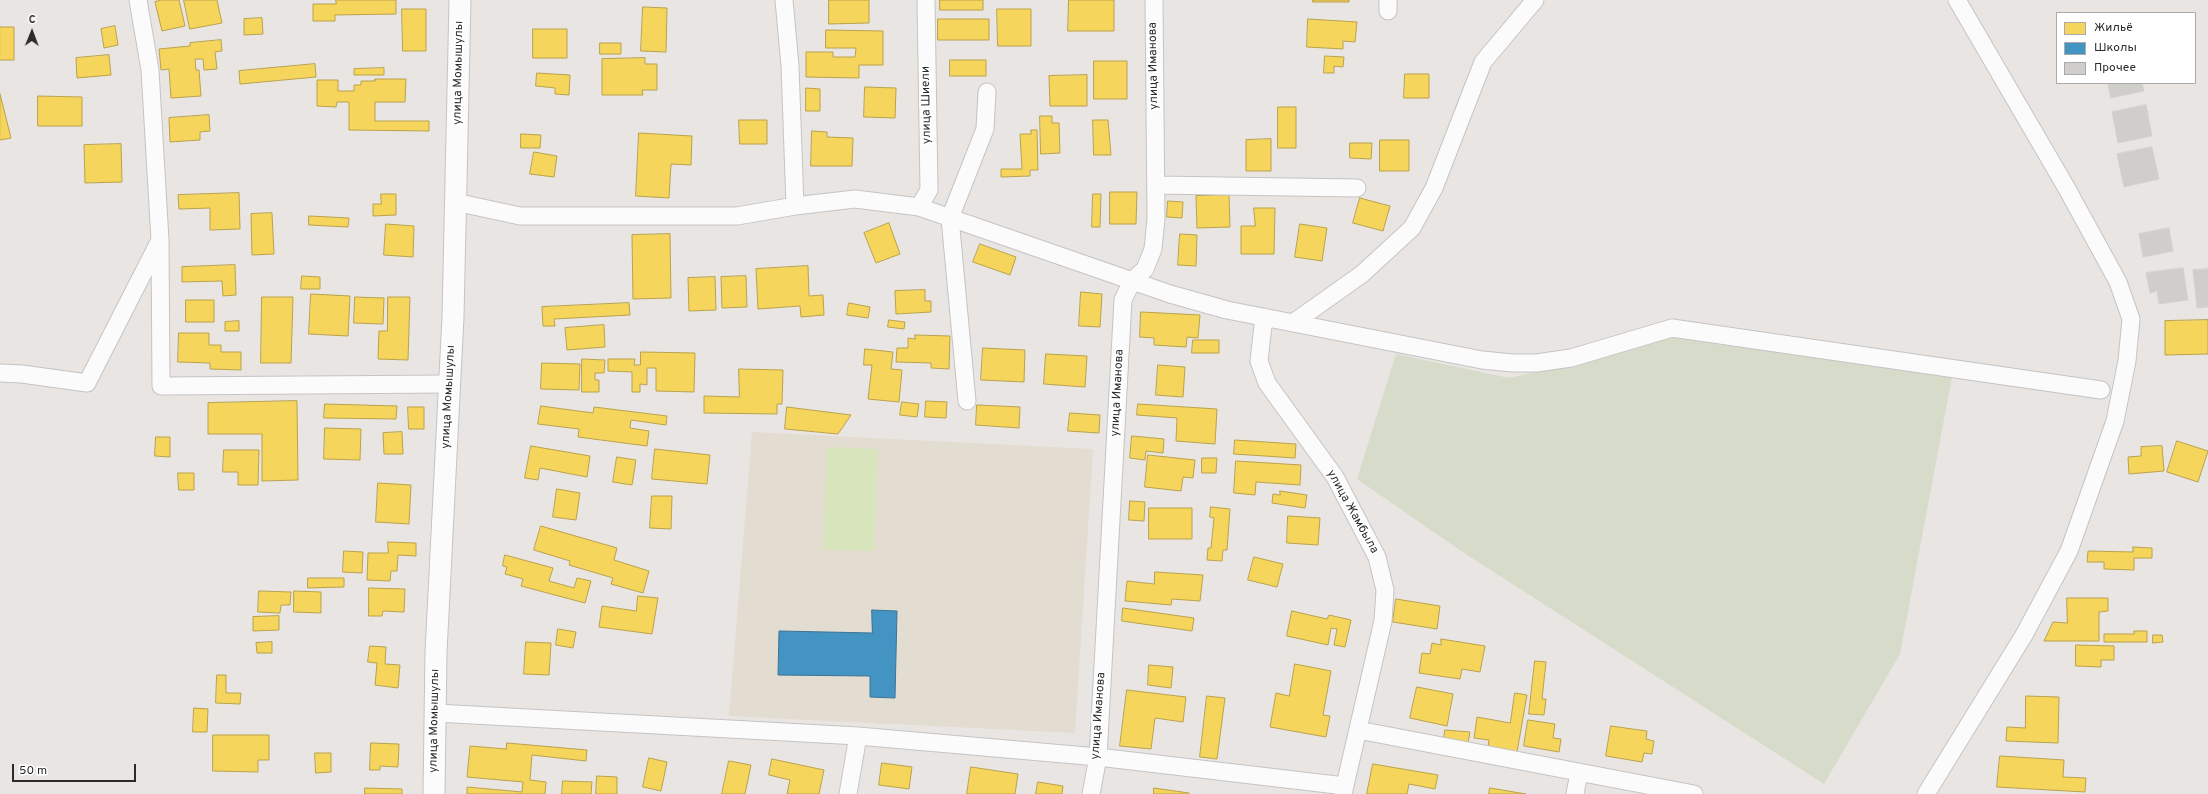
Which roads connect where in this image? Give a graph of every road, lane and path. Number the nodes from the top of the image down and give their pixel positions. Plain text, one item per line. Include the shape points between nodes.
1 (138, 0) edge
2 (460, 0) edge
3 (784, 0) edge
4 (926, 0) edge
5 (1154, 0) edge
6 (1535, 0) edge
7 (1957, 0) edge
8 (986, 92) dead end
9 (1156, 185) junction
10 (1358, 188) dead end
11 (455, 202) junction
12 (795, 206) junction
13 (919, 207) junction
14 (950, 218) junction
15 (160, 240) junction
16 (1132, 281) junction
17 (1264, 317) junction
18 (1293, 323) junction
19 (0, 373) edge
20 (449, 384) junction
21 (2101, 390) dead end
22 (967, 401) dead end
23 (436, 713) junction
24 (1358, 730) junction
25 (858, 736) junction
26 (1098, 757) junction
27 (1579, 773) junction
28 (1344, 790) edge
29 (434, 794) edge
30 (848, 794) edge
31 (1091, 794) edge
32 (1575, 794) edge
33 (1694, 794) edge
34 (1926, 794) edge

1 - 15 street via 150,70
2 - 11 street, улица Момышулы
3 - 12 street via 790,66
4 - 13 street, улица Шиели via 929,190
5 - 9 street, улица Иманова
6 - 18 street via 1483,62 1434,188 1412,228 1362,274
7 - 34 street via 2114,276 2131,319 2127,361 2115,421 2069,551 2024,635
8 - 14 street via 985,129
9 - 10 street
9 - 16 street, улица Иманова via 1153,249 1145,269
11 - 12 street via 520,216 737,216
11 - 20 street, улица Момышулы
12 - 13 street via 855,199
13 - 14 street
14 - 16 street
14 - 22 street
15 - 19 street via 87,383
15 - 20 street via 161,386
16 - 17 street via 1205,304
16 - 26 street, улица Иманова via 1123,300
17 - 18 street
17 - 24 street, улица Жамбыла via 1259,361 1267,383 1335,476 1377,557 1385,590 1384,621
18 - 21 street via 1482,360 1513,363 1571,358 1672,328
20 - 23 street, улица Момышулы via 439,582
23 - 25 street
23 - 29 street, улица Момышулы
24 - 27 street
24 - 28 street, улица Жамбыла
25 - 26 street
25 - 30 street
26 - 28 street
26 - 31 street, улица Иманова
27 - 32 street
27 - 33 street

